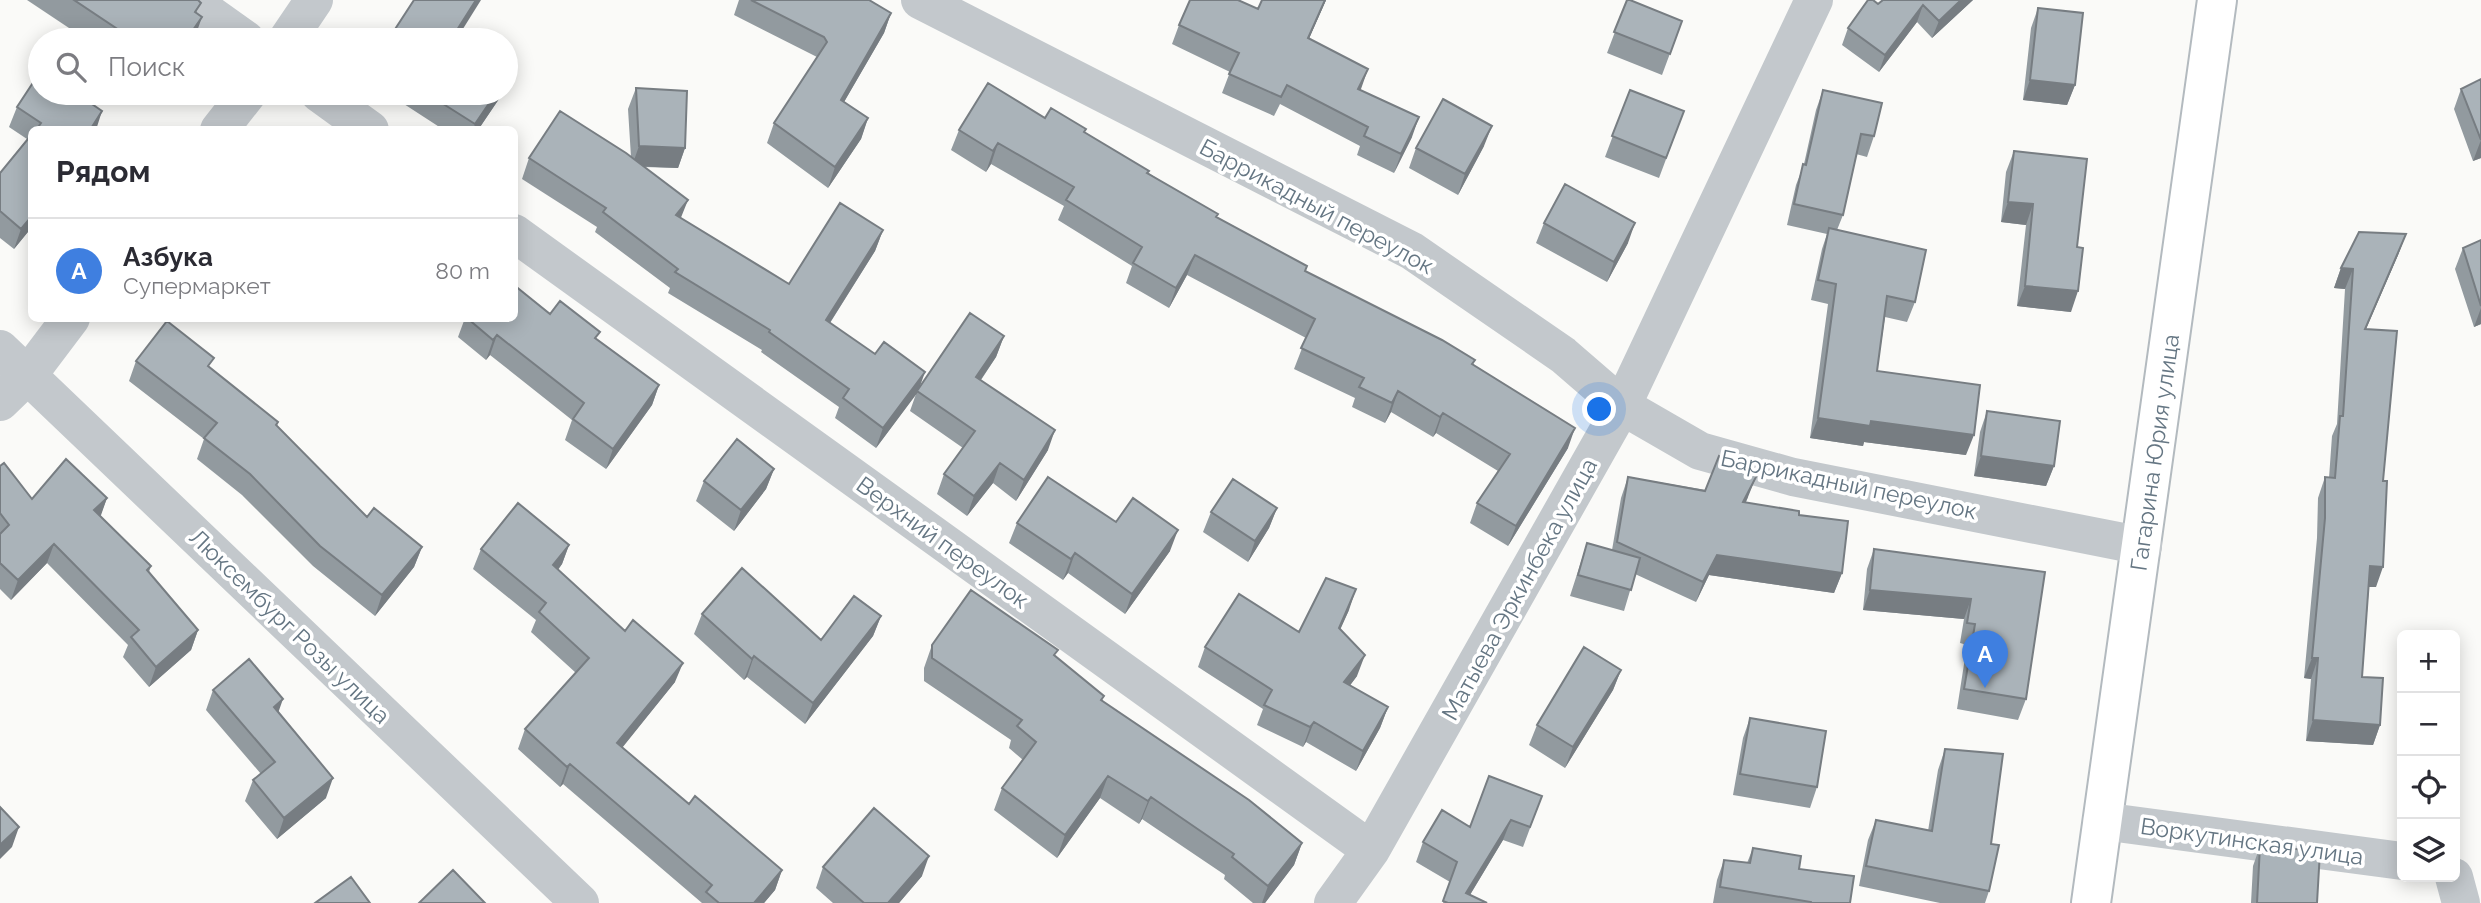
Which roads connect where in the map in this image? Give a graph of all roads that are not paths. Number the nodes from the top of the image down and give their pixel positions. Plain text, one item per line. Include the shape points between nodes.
1 (190, 0) edge
2 (314, 0) edge
3 (920, 0) edge
4 (1814, 0) edge
5 (2217, 0) edge
6 (229, 28) edge
7 (295, 28) edge
8 (239, 105) edge
9 (336, 105) edge
10 (222, 126) edge
11 (364, 126) edge
12 (518, 236) edge
13 (68, 322) edge
14 (0, 349) edge
15 (28, 374) junction
16 (0, 402) edge
17 (1622, 406) junction
18 (2143, 546) junction
19 (2102, 821) junction
20 (1371, 850) junction
21 (2397, 860) edge
22 (2455, 882) edge
23 (580, 903) edge
24 (1333, 903) edge
25 (2091, 903) edge
26 (2461, 903) edge

1 - 6 street
2 - 7 street
3 - 17 street, Баррикадный переулок via 1412,251 1563,355
4 - 17 street, Матыева Эркинбека улица
5 - 18 main road, Гагарина Юрия улица
8 - 10 street
9 - 11 street
12 - 20 street, Верхний переулок
13 - 15 street
14 - 15 street, Люксембург Розы улица
15 - 16 street
15 - 23 street, Люксембург Розы улица
17 - 18 street, Баррикадный переулок via 1700,451 1747,466
17 - 20 street, Матыева Эркинбека улица
18 - 19 main road, Гагарина Юрия улица
19 - 21 street, Воркутинская улица
19 - 25 main road, Гагарина Юрия улица
20 - 24 street, Матыева Эркинбека улица
22 - 26 street

